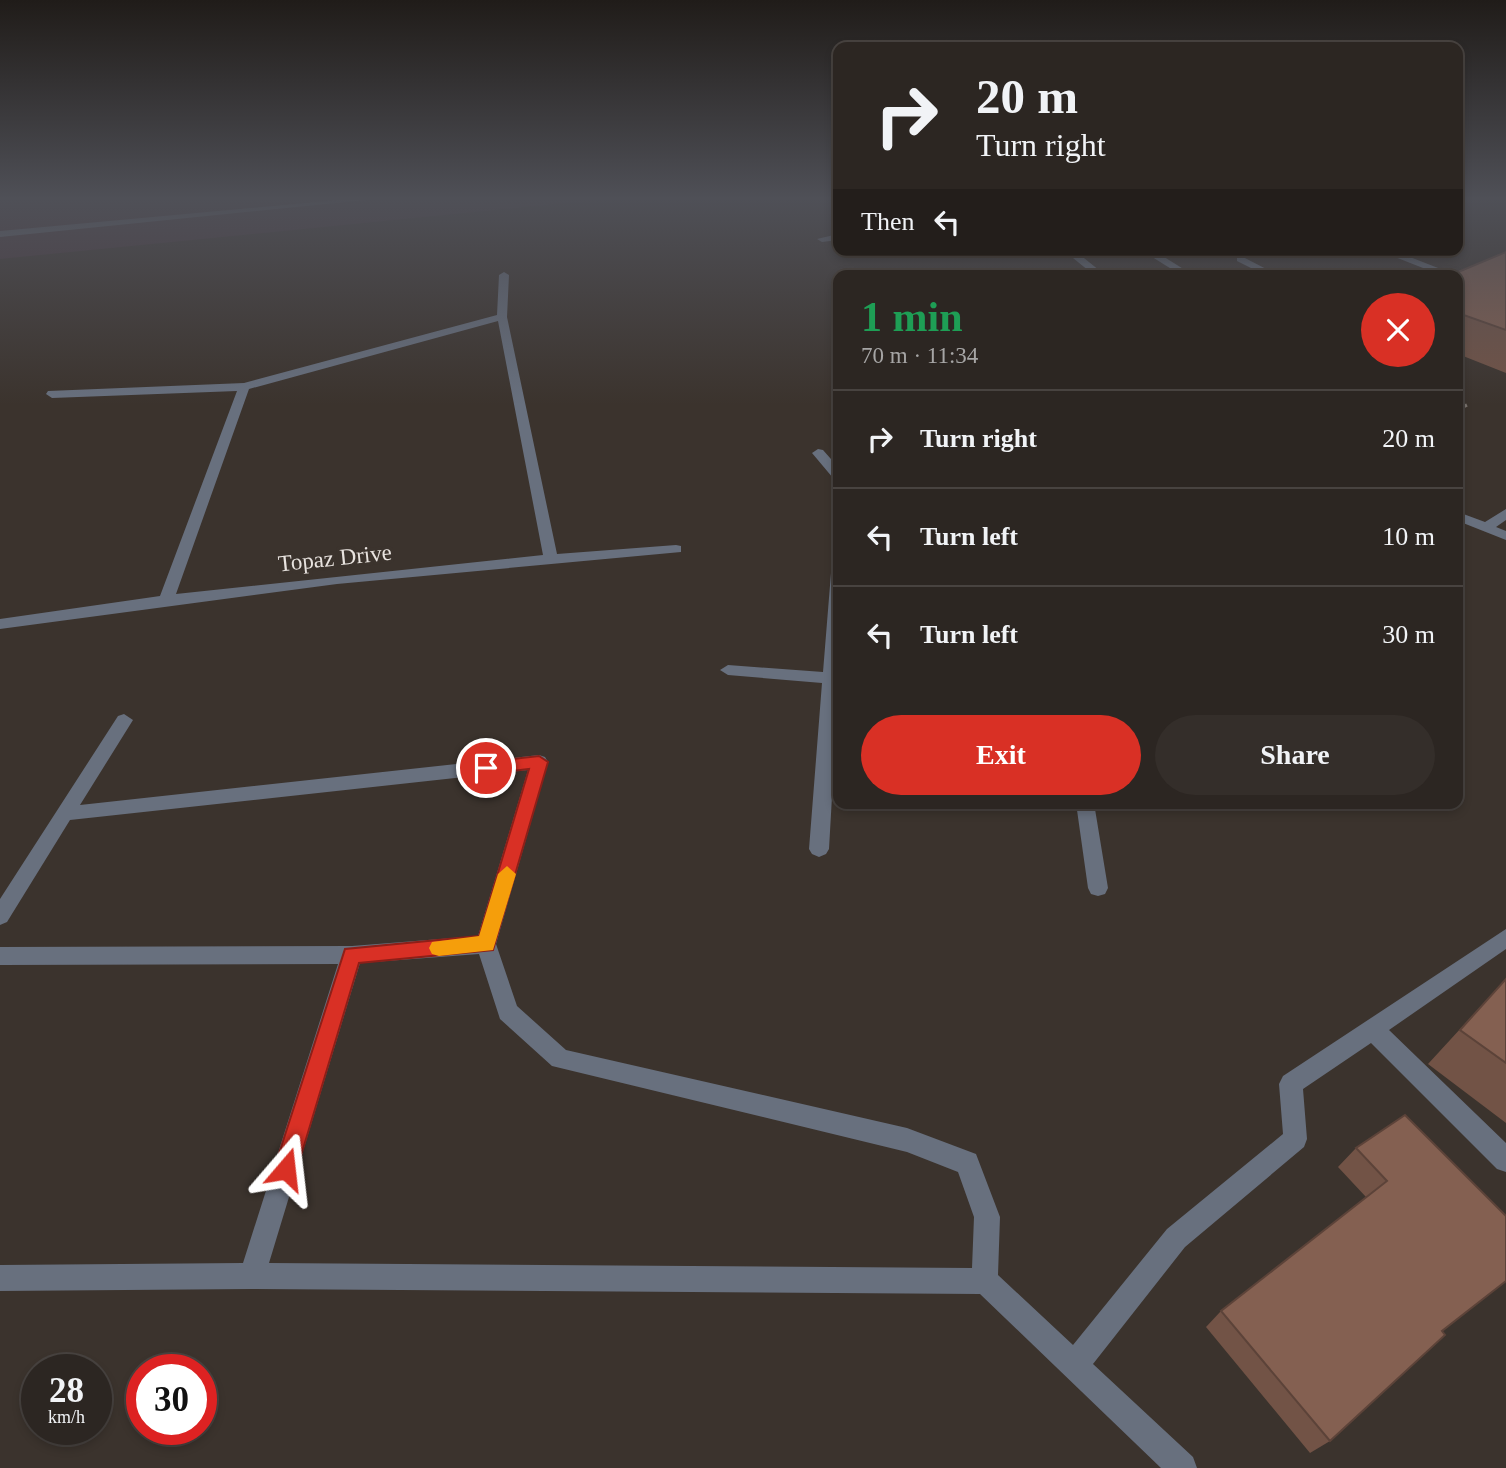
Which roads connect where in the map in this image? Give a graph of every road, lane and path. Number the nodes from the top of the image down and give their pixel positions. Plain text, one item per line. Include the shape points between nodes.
1 (504, 275) dead end
2 (502, 317) junction
3 (244, 387) junction
4 (52, 394) dead end
5 (1467, 405) dead end
6 (1463, 407) edge
7 (818, 453) dead end
8 (833, 470) edge
9 (1506, 513) edge
10 (1463, 518) edge
11 (1486, 528) junction
12 (1506, 536) edge
13 (676, 549) dead end
14 (551, 558) junction
15 (167, 598) junction
16 (0, 624) edge
17 (728, 670) dead end
18 (833, 678) edge
19 (833, 689) edge
20 (124, 720) dead end
21 (1086, 809) edge
22 (63, 814) junction
23 (819, 849) dead end
24 (1098, 888) dead end
25 (0, 916) edge
26 (1506, 938) edge
27 (486, 944) junction
28 (352, 955) junction
29 (0, 956) edge
30 (1372, 1028) junction
31 (1506, 1160) edge
32 (253, 1276) junction
33 (0, 1278) edge
34 (985, 1281) junction
35 (1073, 1367) junction
36 (1182, 1468) edge

1 - 2 street
2 - 3 street
2 - 14 street
3 - 4 street
3 - 15 street
5 - 6 path
7 - 8 street
9 - 11 street
10 - 11 street
11 - 12 street
13 - 14 street, Topaz Drive
14 - 15 street, Topaz Drive
15 - 16 street, Topaz Drive
17 - 18 street
19 - 23 street
20 - 22 street
21 - 24 street
22 - 25 street
22 - 27 street via 539,762
26 - 30 street
27 - 28 street
27 - 34 street via 508,1012 560,1059 907,1140 967,1163 988,1217
28 - 29 street
28 - 32 street
30 - 31 street
30 - 35 street via 1292,1084 1295,1139 1176,1238
32 - 33 street
32 - 34 street
34 - 35 street
35 - 36 street

